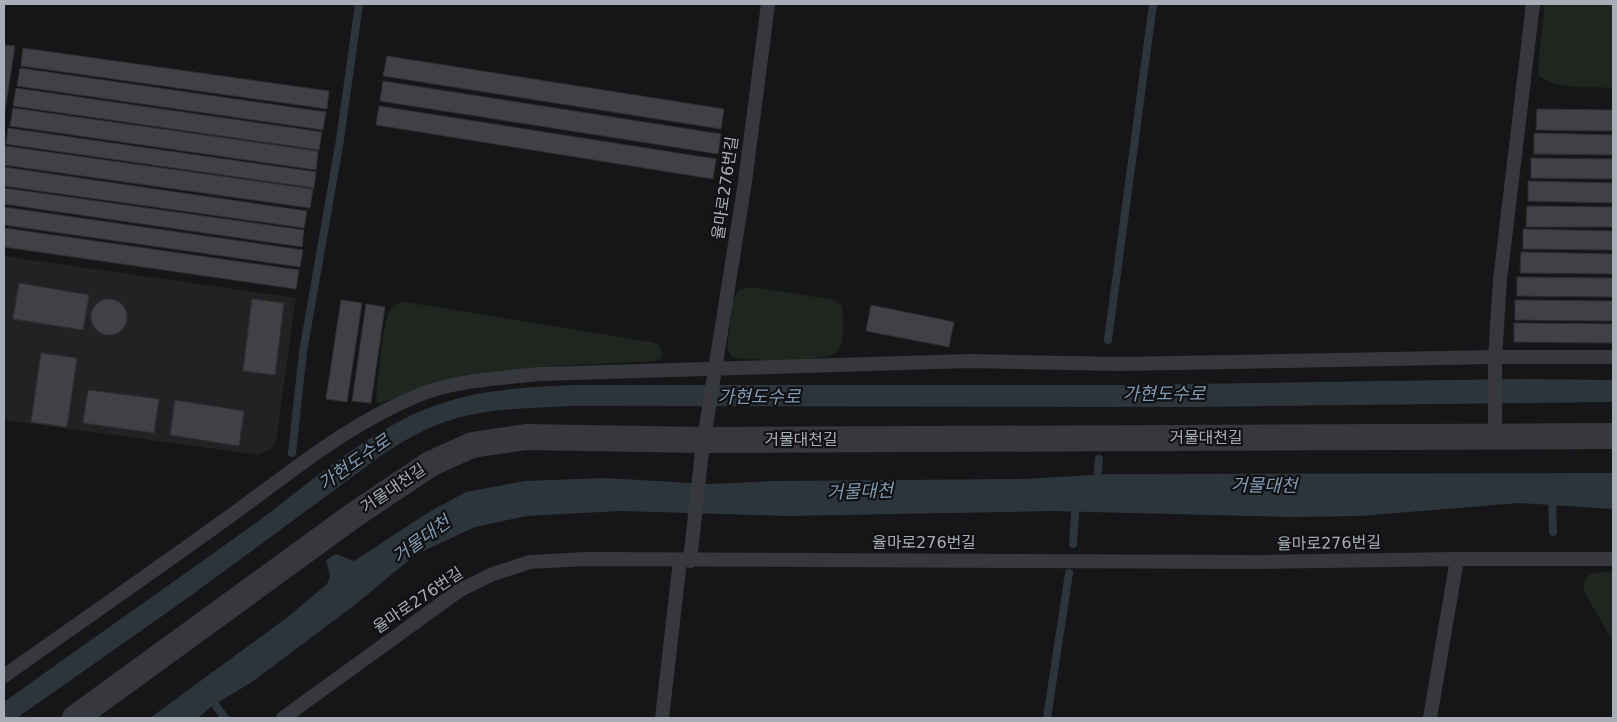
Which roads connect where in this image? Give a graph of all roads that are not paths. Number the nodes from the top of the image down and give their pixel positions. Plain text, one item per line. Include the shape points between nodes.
1 (768, 4) edge
2 (1532, 4) edge
3 (1495, 357) junction
4 (1613, 357) edge
5 (714, 373) junction
6 (1495, 436) junction
7 (1613, 436) edge
8 (704, 440) junction
9 (687, 557) junction
10 (1458, 558) junction
11 (1613, 559) edge
12 (4, 676) edge
13 (75, 718) edge
14 (283, 718) edge
15 (662, 718) edge
16 (1430, 718) edge

1 - 5 lane, 율마로276번길 via 745,182
2 - 3 lane via 1508,204
3 - 4 lane
3 - 5 lane via 1119,364 970,361
3 - 6 lane
5 - 8 lane, 율마로276번길
5 - 12 lane via 540,374 471,381 426,393 381,412 317,451
6 - 7 street, 거물대천길
6 - 8 street, 거물대천길
8 - 9 lane, 율마로276번길
8 - 13 street, 거물대천길 via 526,437 464,448 430,464 354,514
9 - 10 lane, 율마로276번길 via 1258,562
9 - 14 lane, 율마로276번길 via 530,562 493,574 431,609
9 - 15 lane, 율마로276번길
10 - 11 lane, 율마로276번길
10 - 16 lane

